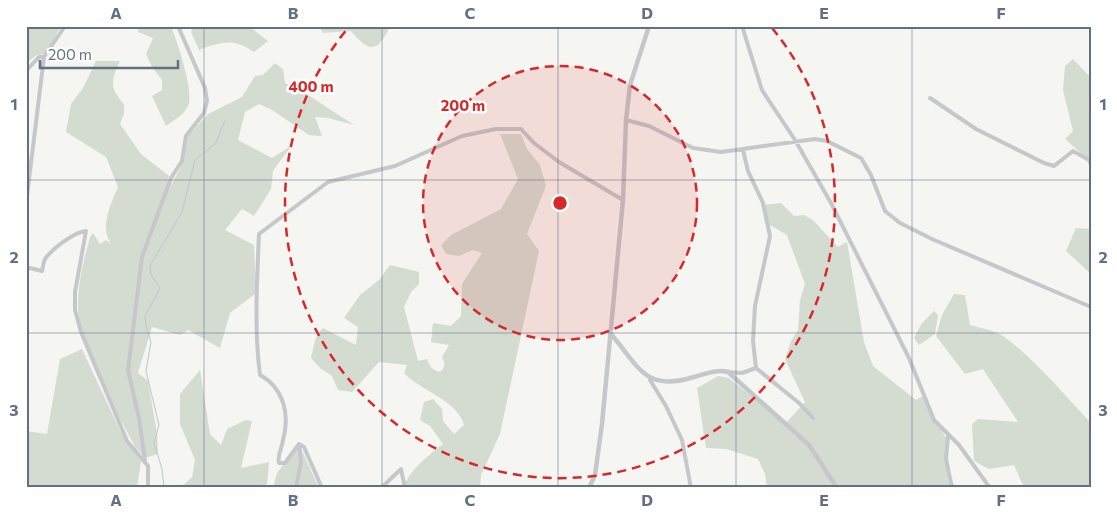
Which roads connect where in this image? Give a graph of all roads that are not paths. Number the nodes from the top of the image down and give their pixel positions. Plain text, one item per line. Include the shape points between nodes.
1 (65, 26) edge
2 (178, 26) edge
3 (649, 26) edge
4 (742, 26) edge
5 (44, 57) junction
6 (26, 71) edge
7 (930, 98) dead end
8 (626, 120) junction
9 (796, 140) junction
10 (743, 150) junction
11 (1091, 164) edge
12 (623, 200) junction
13 (26, 204) edge
14 (26, 270) edge
15 (1091, 306) edge
16 (611, 334) junction
17 (756, 368) junction
18 (728, 372) junction
19 (650, 380) junction
20 (813, 418) dead end
21 (948, 436) junction
22 (299, 444) junction
23 (145, 461) junction
24 (148, 488) edge
25 (296, 488) edge
26 (322, 488) edge
27 (381, 488) edge
28 (405, 488) edge
29 (589, 488) edge
30 (691, 488) edge
31 (837, 488) edge
32 (952, 488) edge
33 (990, 488) edge

1 - 5 street
2 - 23 street via 205,88 207,101 204,113 186,136 182,161 171,178 142,257 128,370
3 - 8 street via 630,85
4 - 9 street via 762,90
5 - 6 street via 39,57
5 - 13 street
7 - 11 street via 976,129 1044,163 1054,166 1073,151
8 - 10 street via 649,126 700,150
8 - 12 street
9 - 10 street
9 - 15 street via 815,138 827,141 861,158 872,175 885,211 900,223
9 - 21 street via 909,358 934,420
10 - 17 street via 770,236 755,306 753,341
12 - 16 street
12 - 22 street via 559,162 517,128 462,136 395,166 345,176 316,190 259,234 256,297 258,362 260,375 278,391 286,412 279,463 285,463
14 - 23 street via 42,271 44,260 86,231 75,292 77,318 127,441
16 - 19 street
16 - 29 street via 599,449 595,475
17 - 18 street via 742,373
17 - 20 street
18 - 19 street via 713,371 669,384
18 - 31 street via 809,445
19 - 30 street via 682,440
21 - 32 street via 946,459
21 - 33 street
22 - 25 street via 301,462
22 - 26 street via 304,447
23 - 24 street via 149,471
27 - 28 street via 401,469

